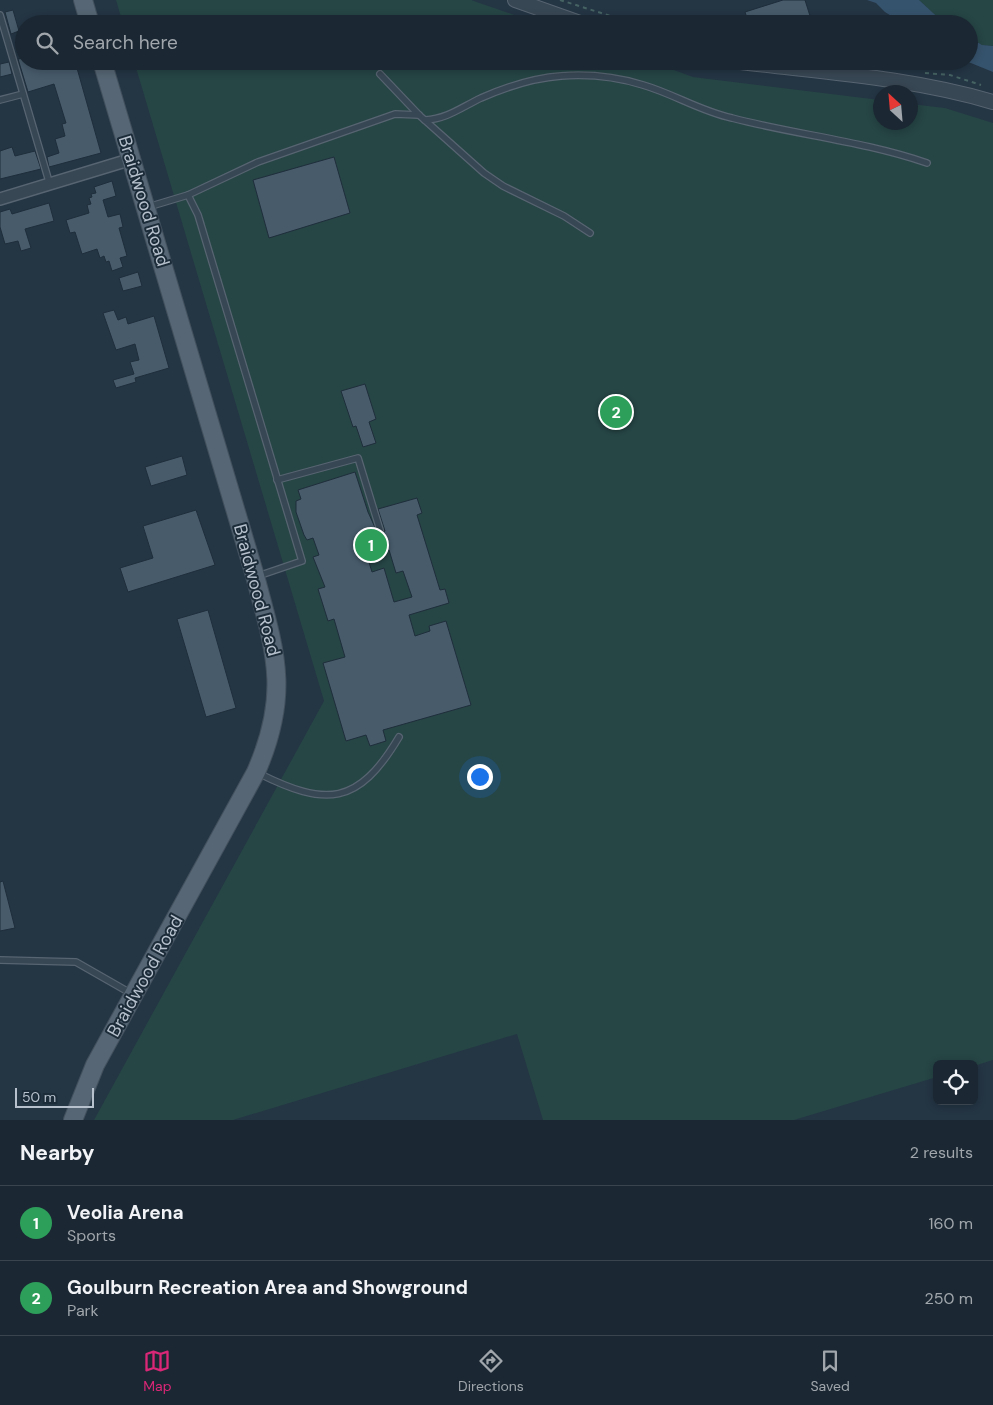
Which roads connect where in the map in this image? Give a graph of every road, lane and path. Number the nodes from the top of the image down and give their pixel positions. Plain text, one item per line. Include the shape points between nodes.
1 (83, 0) edge
2 (515, 0) edge
3 (560, 0) edge
4 (0, 15) edge
5 (87, 15) edge
6 (558, 15) edge
7 (608, 15) edge
8 (15, 67) edge
9 (16, 70) edge
10 (105, 70) edge
11 (801, 70) edge
12 (380, 74) dead end
13 (23, 94) junction
14 (0, 100) edge
15 (993, 102) edge
16 (419, 115) junction
17 (425, 120) junction
18 (132, 159) junction
19 (927, 163) dead end
20 (50, 185) junction
21 (188, 195) junction
22 (0, 200) edge
23 (146, 208) junction
24 (590, 232) dead end
25 (277, 480) junction
26 (380, 530) dead end
27 (255, 576) junction
28 (399, 737) dead end
29 (256, 772) junction
30 (0, 960) edge
31 (134, 995) junction
32 (73, 1120) edge

1 - 5 main road
2 - 6 street
3 - 7 path
4 - 8 lane
9 - 13 lane
10 - 18 main road, Braidwood Road
11 - 15 street via 960,92
12 - 16 lane
13 - 14 lane
13 - 20 lane
16 - 17 lane
16 - 21 lane via 395,114 258,162
17 - 19 lane via 437,120 480,98 534,80 561,76 618,78 721,116 862,144
17 - 24 lane via 503,186
18 - 20 street
18 - 23 main road, Braidwood Road
20 - 22 street
21 - 23 lane
21 - 25 lane via 198,215
23 - 27 main road, Braidwood Road
25 - 26 lane via 358,458
25 - 27 lane via 302,561
27 - 29 main road, Braidwood Road via 271,636 278,697 274,723
28 - 29 lane via 365,780 340,794 312,795
29 - 31 main road, Braidwood Road
30 - 31 lane via 76,962
31 - 32 main road, Braidwood Road via 95,1065

